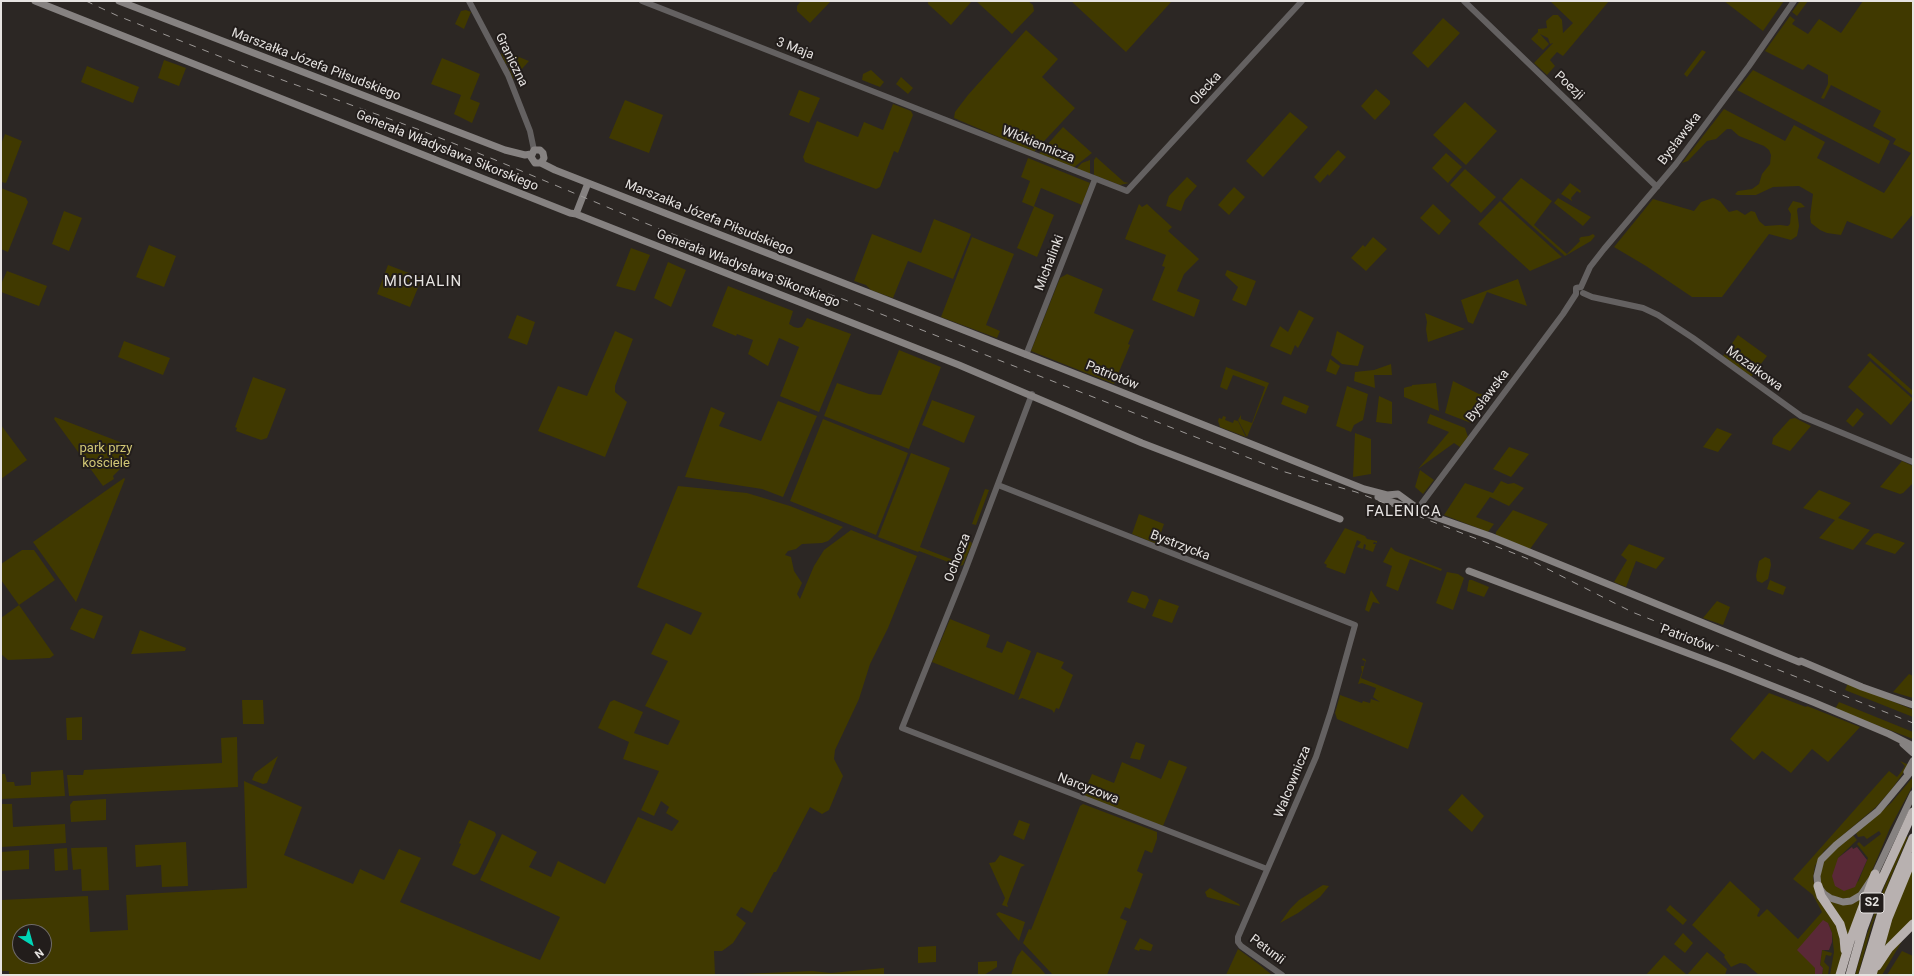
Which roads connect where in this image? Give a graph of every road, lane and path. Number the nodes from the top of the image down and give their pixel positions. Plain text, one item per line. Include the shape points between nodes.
1 (35, 1) edge
2 (119, 1) edge
3 (469, 1) edge
4 (642, 1) edge
5 (1302, 1) edge
6 (1464, 1) edge
7 (1794, 1) edge
8 (941, 118) joint
9 (534, 153) junction
10 (543, 160) junction
11 (1095, 180) junction
12 (588, 183) junction
13 (1657, 187) junction
14 (1127, 191) joint
15 (576, 214) junction
16 (851, 285) joint
17 (1581, 287) junction
18 (1576, 294) junction
19 (1583, 294) junction
20 (1026, 354) junction
21 (1032, 394) junction
22 (1913, 462) edge
23 (998, 485) junction
24 (1420, 511) junction
25 (1340, 519) dead end
26 (1469, 571) dead end
27 (1355, 625) joint
28 (1912, 705) edge
29 (902, 728) joint
30 (1894, 736) junction
31 (1913, 742) edge
32 (1913, 746) edge
33 (1913, 752) edge
34 (1913, 761) edge
35 (1913, 769) edge
36 (1913, 774) edge
37 (1905, 780) junction
38 (1913, 794) edge
39 (1888, 800) junction
40 (1913, 812) edge
41 (1913, 838) edge
42 (1913, 857) edge
43 (1268, 869) junction
44 (1874, 874) junction
45 (1818, 886) junction
46 (1913, 924) edge
47 (1238, 942) joint
48 (1845, 958) junction
49 (1282, 975) edge
50 (1840, 975) edge
51 (1850, 975) edge
52 (1863, 975) edge
53 (1873, 975) edge

1 - 15 main road, Generała Władysława Sikorskiego via 570,214
2 - 9 main road, Marszałka Józefa Piłsudskiego via 505,150 510,155 524,160
3 - 9 street, Graniczna via 508,75 530,131
4 - 8 street, 3 Maja
5 - 14 street, Olecka
6 - 13 street, Poezji
7 - 13 street, Bysławska via 1749,66
8 - 11 street, Włókiennicza
9 - 10 main road via 544,153
9 - 10 main road, Marszałka Józefa Piłsudskiego via 535,163
10 - 12 main road, Marszałka Józefa Piłsudskiego
11 - 14 street, Włókiennicza
11 - 20 street, Michalinki
12 - 15 main road
12 - 16 main road, Marszałka Józefa Piłsudskiego
13 - 17 street, Bysławska via 1604,249
15 - 21 main road, Generała Władysława Sikorskiego
16 - 20 main road, Patriotów
17 - 18 street via 1576,288
17 - 19 street via 1584,289
18 - 19 street
18 - 24 street, Bysławska
19 - 22 street, Mozaikowa via 1643,308 1658,315 1801,416
20 - 24 main road, Patriotów via 1364,489 1401,501
21 - 23 street, Ochocza
21 - 25 main road via 1142,443
23 - 27 street, Bystrzycka
23 - 29 street, Ochocza
24 - 28 main road, Patriotów via 1490,536 1799,662 1801,665
26 - 30 main road, Patriotów via 1694,654
27 - 43 street, Walcownicza via 1316,757
29 - 43 street, Narcyzowa
30 - 31 main road
30 - 32 main road, Patriotów
30 - 33 main road, Patriotów
34 - 39 main road
35 - 37 main road
36 - 37 main road
37 - 39 main road
38 - 44 main road
39 - 45 main road via 1821,860 1817,876
40 - 51 highway, S2 via 1880,882
41 - 52 highway, S2 via 1884,906
42 - 53 highway via 1891,910
43 - 47 street, Walcownicza
44 - 45 main road via 1861,895 1851,901 1843,902 1830,898
44 - 48 highway
45 - 48 highway via 1821,896 1840,924
46 - 53 highway via 1886,952
47 - 49 street, Petunii
48 - 50 highway

